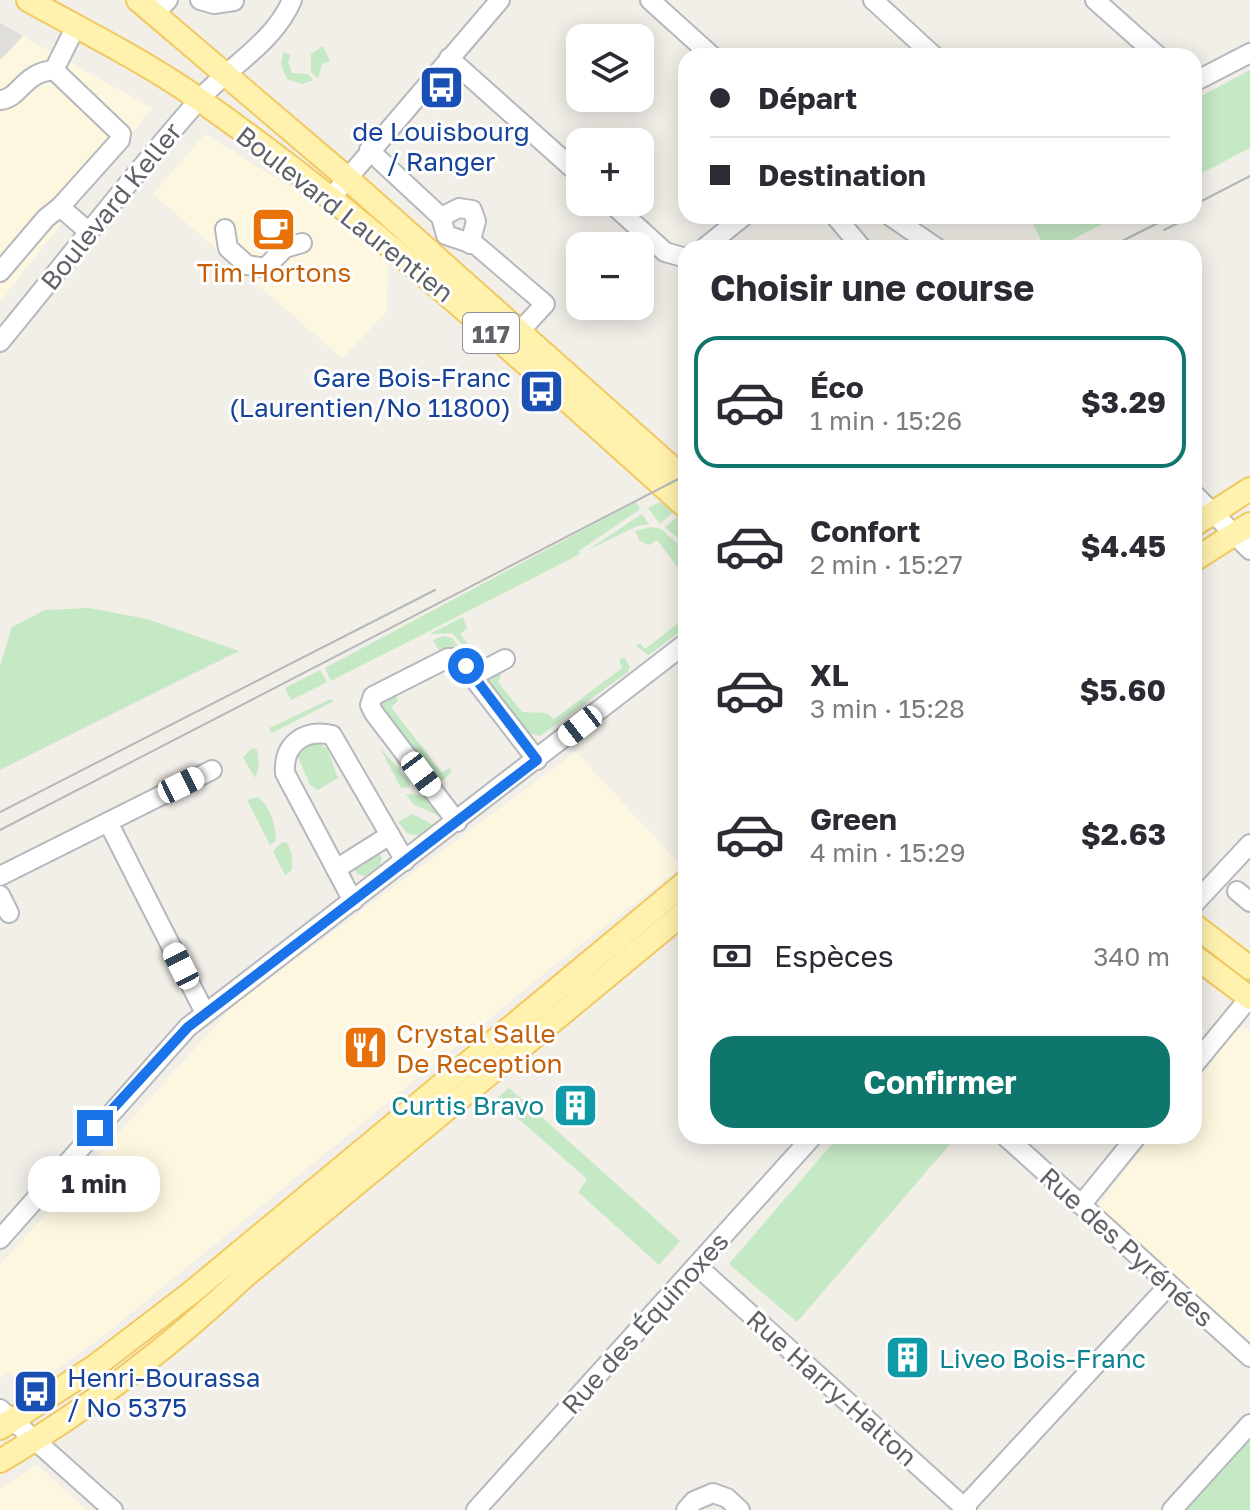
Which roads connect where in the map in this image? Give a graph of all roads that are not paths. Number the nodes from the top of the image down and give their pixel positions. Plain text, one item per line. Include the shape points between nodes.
1 (28, 0) edge
2 (200, 0) edge
3 (500, 0) edge
4 (650, 0) edge
5 (873, 0) edge
6 (1095, 0) edge
7 (234, 1) edge
8 (288, 2) edge
9 (154, 5) edge
10 (76, 26) junction
11 (703, 48) edge
12 (925, 48) edge
13 (1149, 48) edge
14 (1250, 53) edge
15 (449, 58) junction
16 (54, 70) junction
17 (223, 72) junction
18 (1202, 78) edge
19 (199, 99) junction
20 (0, 100) edge
21 (369, 150) junction
22 (566, 162) edge
23 (347, 178) junction
24 (330, 199) junction
25 (60, 207) junction
26 (625, 216) edge
27 (441, 217) junction
28 (734, 224) edge
29 (842, 224) edge
30 (897, 224) edge
31 (902, 224) edge
32 (225, 229) dead end
33 (89, 232) junction
34 (714, 240) edge
35 (855, 240) edge
36 (910, 240) edge
37 (925, 240) edge
38 (462, 242) junction
39 (302, 243) dead end
40 (678, 256) edge
41 (437, 258) junction
42 (0, 272) edge
43 (520, 331) junction
44 (0, 342) edge
45 (1250, 489) edge
46 (678, 490) edge
47 (678, 491) edge
48 (1203, 519) edge
49 (1245, 536) edge
50 (1202, 556) edge
51 (678, 649) edge
52 (505, 659) dead end
53 (473, 676) junction
54 (537, 760) junction
55 (212, 770) dead end
56 (108, 822) junction
57 (457, 822) junction
58 (390, 835) junction
59 (1250, 844) edge
60 (405, 861) junction
61 (336, 869) junction
62 (0, 876) edge
63 (678, 889) edge
64 (0, 895) edge
65 (1202, 895) edge
66 (353, 901) junction
67 (9, 913) dead end
68 (678, 918) edge
69 (1202, 931) edge
70 (1202, 962) edge
71 (1250, 968) edge
72 (1250, 997) edge
73 (205, 1013) junction
74 (1202, 1055) edge
75 (806, 1144) edge
76 (1014, 1144) edge
77 (1131, 1144) edge
78 (1081, 1205) junction
79 (0, 1239) edge
80 (697, 1266) junction
81 (1169, 1285) junction
82 (1250, 1357) edge
83 (4, 1420) edge
84 (1250, 1424) edge
85 (35, 1440) junction
86 (0, 1461) edge
87 (966, 1508) edge
88 (113, 1510) edge
89 (476, 1510) edge
90 (686, 1510) edge
91 (740, 1510) edge
92 (1172, 1510) edge

1 - 10 main road, Boulevard Laurentien / 117
2 - 7 street
3 - 15 street
4 - 11 street
5 - 12 street
6 - 13 street
8 - 17 street, Boulevard Keller via 280,22
9 - 17 main road, 117
10 - 16 street
10 - 19 main road, Boulevard Laurentien / 117
14 - 18 street
15 - 21 street
15 - 22 street
16 - 20 street via 35,73 8,99
16 - 25 street via 121,134
17 - 19 street, Boulevard Keller
17 - 23 main road, Boulevard Laurentien / 117
19 - 24 main road, Boulevard Laurentien / 117
19 - 33 street, Boulevard Keller
21 - 23 street
21 - 27 street
23 - 24 street
23 - 41 main road, Boulevard Laurentien / 117
24 - 47 main road, Boulevard Laurentien / 117
25 - 33 street
25 - 42 street
26 - 40 street via 665,252
27 - 38 street via 446,235
27 - 38 street via 459,208 472,210 476,221
28 - 34 street
29 - 35 street
30 - 36 street
31 - 37 street
32 - 39 street via 228,248 254,268 265,268 285,248
33 - 44 street, Boulevard Keller
38 - 41 street
38 - 43 street via 476,245 545,304
41 - 43 main road, Boulevard Laurentien / 117
43 - 46 main road, Boulevard Laurentien / 117
45 - 48 main road
48 - 49 street
49 - 50 main road
51 - 54 street
52 - 53 street
53 - 54 street
53 - 57 street via 458,658 448,658 371,699 374,713
54 - 57 street
55 - 56 street
56 - 62 street
56 - 73 street
57 - 60 street
58 - 60 street
58 - 61 street
58 - 61 street via 332,735 316,732 290,745 285,773
59 - 65 street
60 - 66 street
61 - 66 street
63 - 83 main road via 192,1292 94,1367
64 - 67 street
66 - 73 street
68 - 85 main road via 245,1276 185,1333
69 - 71 main road
70 - 72 main road
72 - 74 street
73 - 79 street via 174,1040
75 - 80 street, Rue des Équinoxes
76 - 78 street, Rue des Pyrénées
77 - 78 street
78 - 81 street, Rue des Pyrénées
80 - 87 street, Rue Harry-Halton
80 - 89 street, Rue des Équinoxes
81 - 82 street, Rue des Pyrénées
81 - 87 street
83 - 85 street
84 - 92 street
85 - 86 main road
85 - 88 street
90 - 91 street via 713,1493

